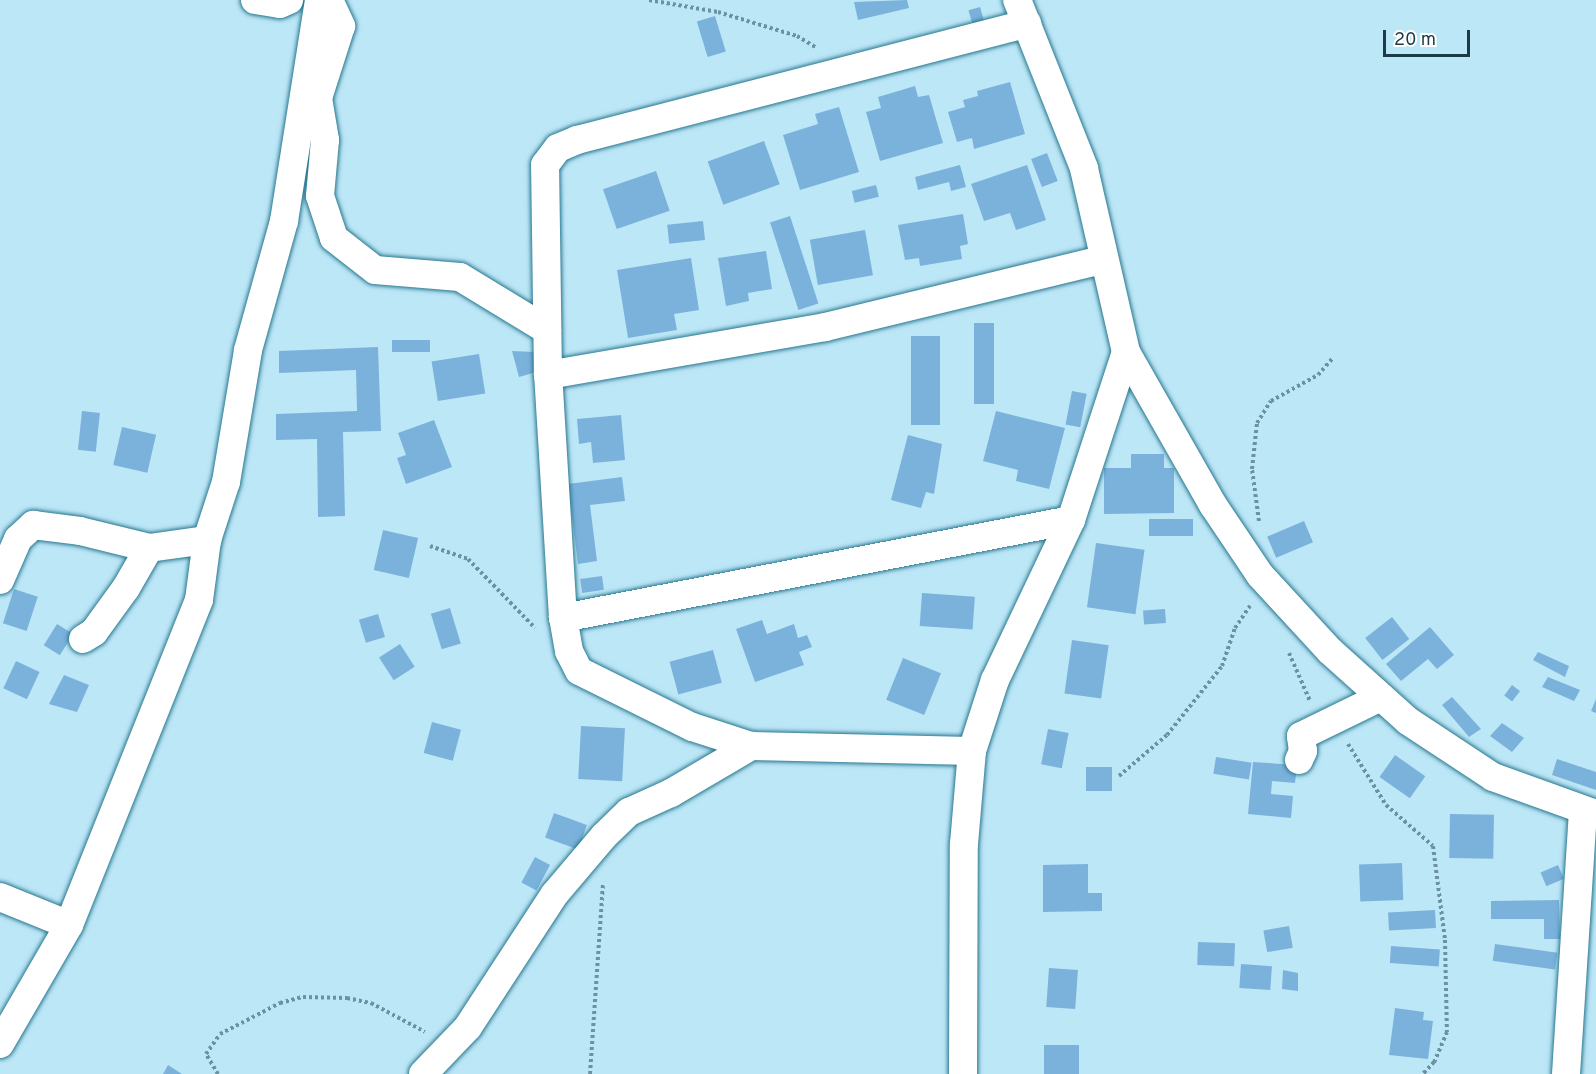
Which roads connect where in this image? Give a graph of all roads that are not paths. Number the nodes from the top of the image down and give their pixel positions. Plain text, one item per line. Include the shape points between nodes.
1 (255, 0) edge
2 (288, 0) edge
3 (319, 0) edge
4 (329, 0) edge
5 (1022, 12) edge
6 (1103, 260) junction
7 (547, 330) junction
8 (1126, 352) junction
9 (548, 375) junction
10 (1071, 520) junction
11 (207, 540) junction
12 (149, 549) junction
13 (0, 580) edge
14 (563, 618) junction
15 (83, 639) dead end
16 (1381, 697) junction
17 (751, 746) junction
18 (972, 751) junction
19 (1299, 760) dead end
20 (1590, 814) edge
21 (0, 897) edge
22 (69, 925) junction
23 (0, 1044) edge
24 (423, 1074) edge
25 (963, 1074) edge
26 (1566, 1074) edge

1 - 2 street via 279,4
3 - 11 street via 284,221 248,350 226,482
4 - 7 street via 341,26 318,98 325,140 320,196 334,238 375,270 460,277
5 - 6 street via 1084,168
5 - 7 street via 558,148 545,165
6 - 8 street
6 - 9 street via 825,327
7 - 9 street
8 - 10 street
8 - 16 street via 1252,563 1330,651
9 - 14 street
10 - 14 street
10 - 18 street via 995,680
11 - 12 street
11 - 22 street via 199,600
12 - 13 street via 80,531 33,525 18,539
12 - 15 street via 94,632
14 - 17 street via 569,651 579,671 692,727
16 - 19 street via 1301,736 1303,751
16 - 20 street via 1408,721 1493,777
17 - 18 street
17 - 24 street via 671,793 629,812 554,895 468,1027
18 - 25 street via 964,844
20 - 26 street
21 - 22 street
22 - 23 street

